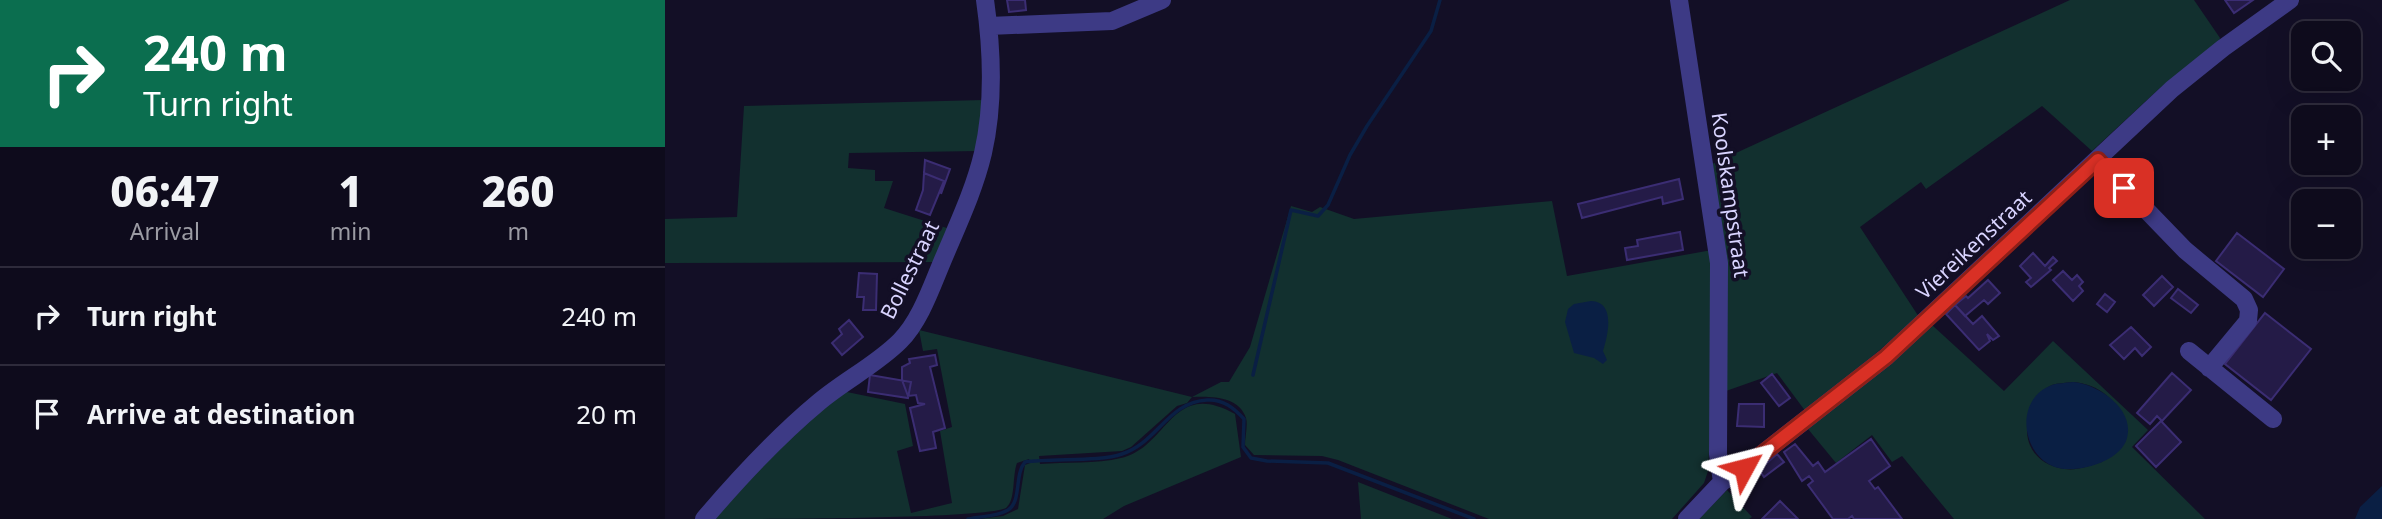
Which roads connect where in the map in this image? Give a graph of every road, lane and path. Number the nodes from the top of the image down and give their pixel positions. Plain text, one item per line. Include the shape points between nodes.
1 (985, 0) edge
2 (1162, 0) edge
3 (1679, 0) edge
4 (2290, 0) edge
5 (989, 26) junction
6 (2098, 160) junction
7 (2189, 351) dead end
8 (2210, 368) junction
9 (2273, 419) dead end
10 (1722, 482) junction
11 (704, 519) edge
12 (1687, 519) edge

1 - 5 street, Bollestraat
2 - 5 street via 1112,21
3 - 10 street, Koolskampstraat via 1719,263 1718,454
4 - 6 street, Viereikenstraat via 2172,89
5 - 11 street, Bollestraat via 989,116 983,152 973,188 919,314 902,339 820,401
6 - 8 street via 2185,250 2244,299 2248,321
6 - 10 street, Viereikenstraat via 1886,357
7 - 8 street
8 - 9 street
10 - 12 street, Viereikenstraat

